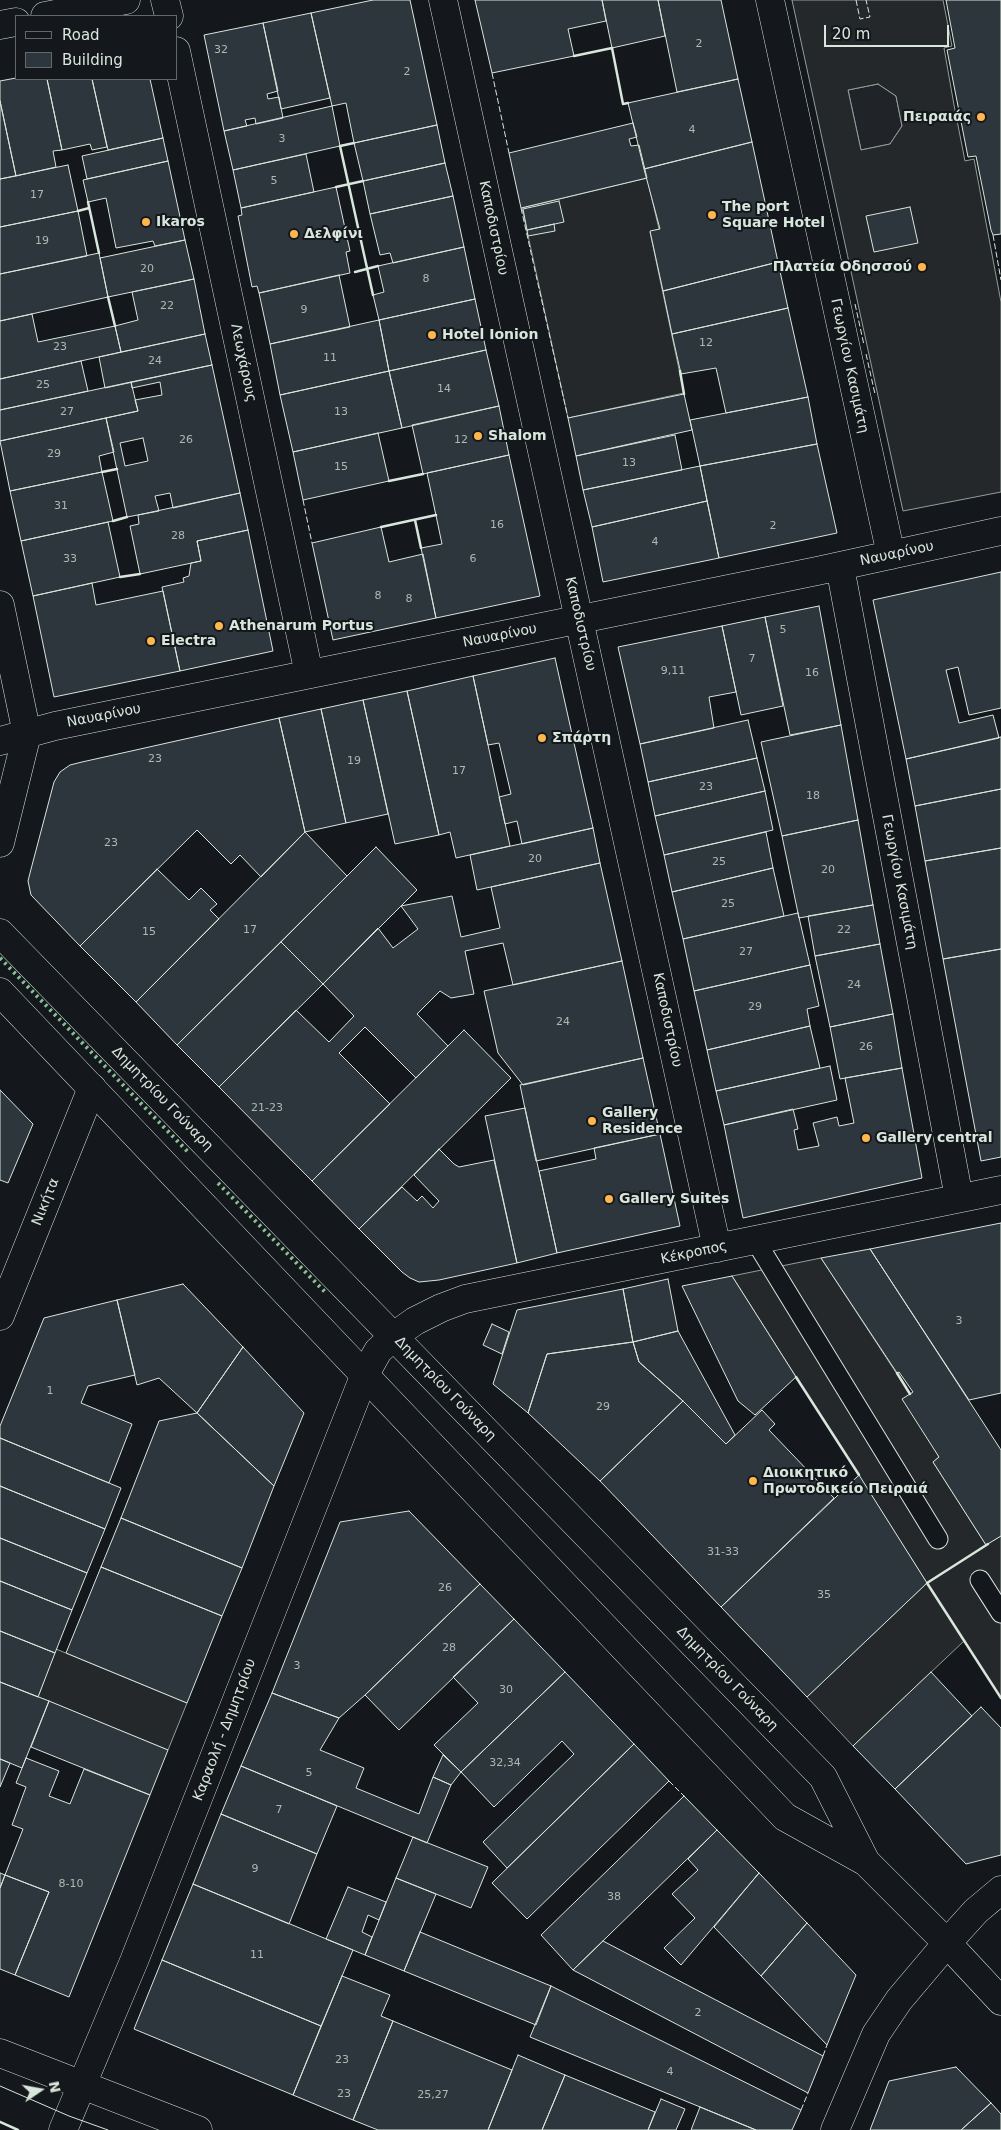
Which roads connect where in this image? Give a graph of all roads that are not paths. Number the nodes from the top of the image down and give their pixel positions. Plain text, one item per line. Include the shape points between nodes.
1 (126, 0) edge
2 (165, 0) edge
3 (443, 0) edge
4 (770, 0) edge
5 (50, 15) edge
6 (169, 15) edge
7 (15, 22) edge
8 (0, 25) edge
9 (178, 60) edge
10 (1001, 531) edge
11 (891, 555) junction
12 (840, 567) junction
13 (0, 605) edge
14 (579, 620) junction
15 (309, 674) junction
16 (27, 734) junction
17 (0, 740) edge
18 (0, 843) edge
19 (0, 933) edge
20 (0, 992) edge
21 (92, 1088) junction
22 (1001, 1190) edge
23 (959, 1198) junction
24 (755, 1240) junction
25 (717, 1248) junction
26 (0, 1316) edge
27 (394, 1336) junction
28 (365, 1374) junction
29 (938, 1539) dead end
30 (980, 1580) dead end
31 (1001, 1613) edge
32 (866, 1862) junction
33 (1001, 1890) edge
34 (947, 1943) junction
35 (1001, 2002) edge
36 (0, 2053) edge
37 (81, 2086) junction
38 (63, 2130) edge
39 (198, 2130) edge
40 (835, 2130) edge

1 - 5 street
2 - 6 street
3 - 14 street, Καποδιστρίου
4 - 11 street, Γεωργίου Κασιμάτη
7 - 8 street
9 - 15 street, Λεωχάρους
10 - 11 street, Ναυαρίνου
11 - 12 street, Ναυαρίνου
12 - 14 street, Ναυαρίνου
12 - 23 street, Γεωργίου Κασιμάτη
13 - 16 street
14 - 15 street, Ναυαρίνου
14 - 25 street, Καποδιστρίου
15 - 16 street, Ναυαρίνου
16 - 17 street, Ναυαρίνου
16 - 18 street
19 - 27 street, Δημητρίου Γούναρη
20 - 21 street, Δημητρίου Γούναρη
21 - 26 street, Νικήτα
21 - 28 street, Δημητρίου Γούναρη
22 - 23 street, Κέκροπος
23 - 24 street, Κέκροπος
24 - 25 street, Κέκροπος
24 - 29 lane
25 - 27 street, Κέκροπος via 465,1299 415,1321
27 - 28 street, Καραολή - Δημητρίου via 378,1351
27 - 32 street, Δημητρίου Γούναρη via 823,1777
28 - 32 street, Δημητρίου Γούναρη via 785,1816
28 - 37 street, Καραολή - Δημητρίου via 134,1961
30 - 31 lane
32 - 34 street, Δημητρίου Γούναρη
33 - 34 street via 976,1911
34 - 35 street, Δημητρίου Γούναρη
34 - 40 street via 899,2000 876,2034
36 - 37 street
37 - 38 street, Καραολή - Δημητρίου
37 - 39 street

